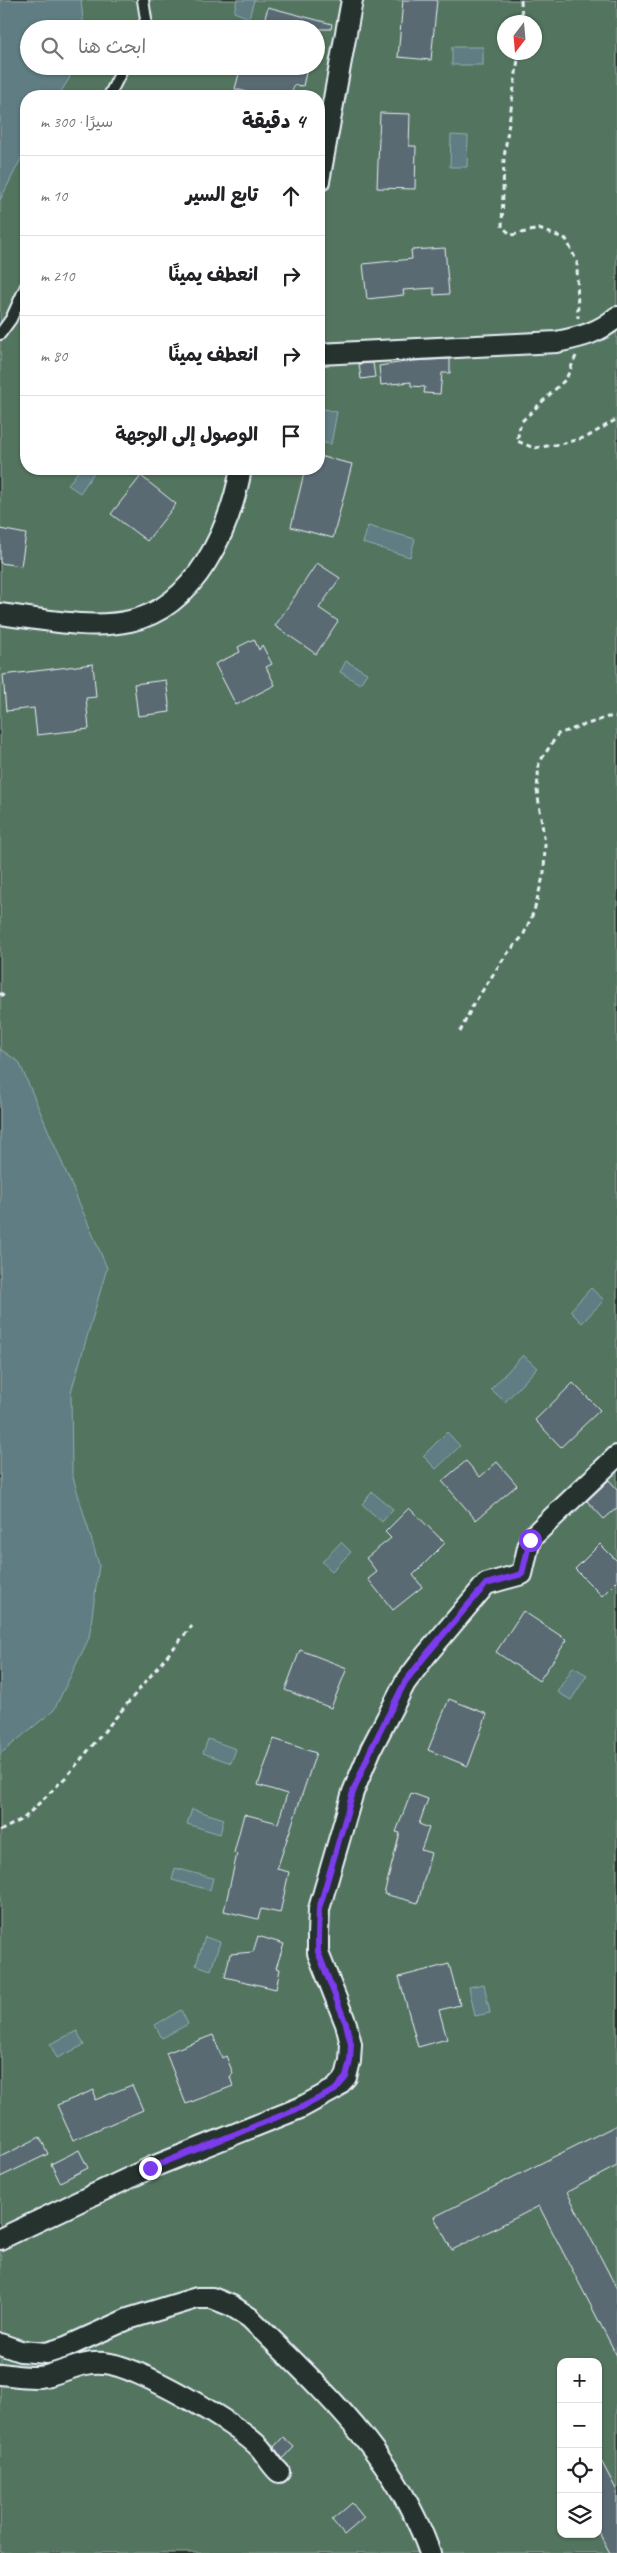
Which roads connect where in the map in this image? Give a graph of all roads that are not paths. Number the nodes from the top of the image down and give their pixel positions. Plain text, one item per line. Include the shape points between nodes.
1 (143, 0) edge
2 (352, 0) edge
3 (146, 20) edge
4 (120, 75) edge
5 (112, 90) edge
6 (325, 153) edge
7 (20, 299) edge
8 (617, 317) edge
9 (0, 334) edge
10 (325, 354) edge
11 (240, 475) edge
12 (0, 614) edge
13 (617, 1456) edge
14 (0, 2239) edge
15 (0, 2344) edge
16 (0, 2374) edge
17 (279, 2472) dead end
18 (430, 2553) edge

1 - 3 lane
2 - 6 street
4 - 5 lane
7 - 9 lane
8 - 10 street via 602,330 579,338 530,344
11 - 12 street via 224,531 200,571 170,602 150,614 130,621 102,624
13 - 14 street via 530,1540 522,1574 486,1584 443,1634 405,1682 371,1749 351,1799 319,1909 318,1952 351,2044 346,2077 335,2090 300,2108 150,2168
15 - 18 street via 20,2351 47,2353 128,2319 183,2301 212,2298 232,2306 250,2318 343,2410 376,2451 405,2494
16 - 17 street via 44,2377 84,2363 107,2363 184,2396 260,2448

